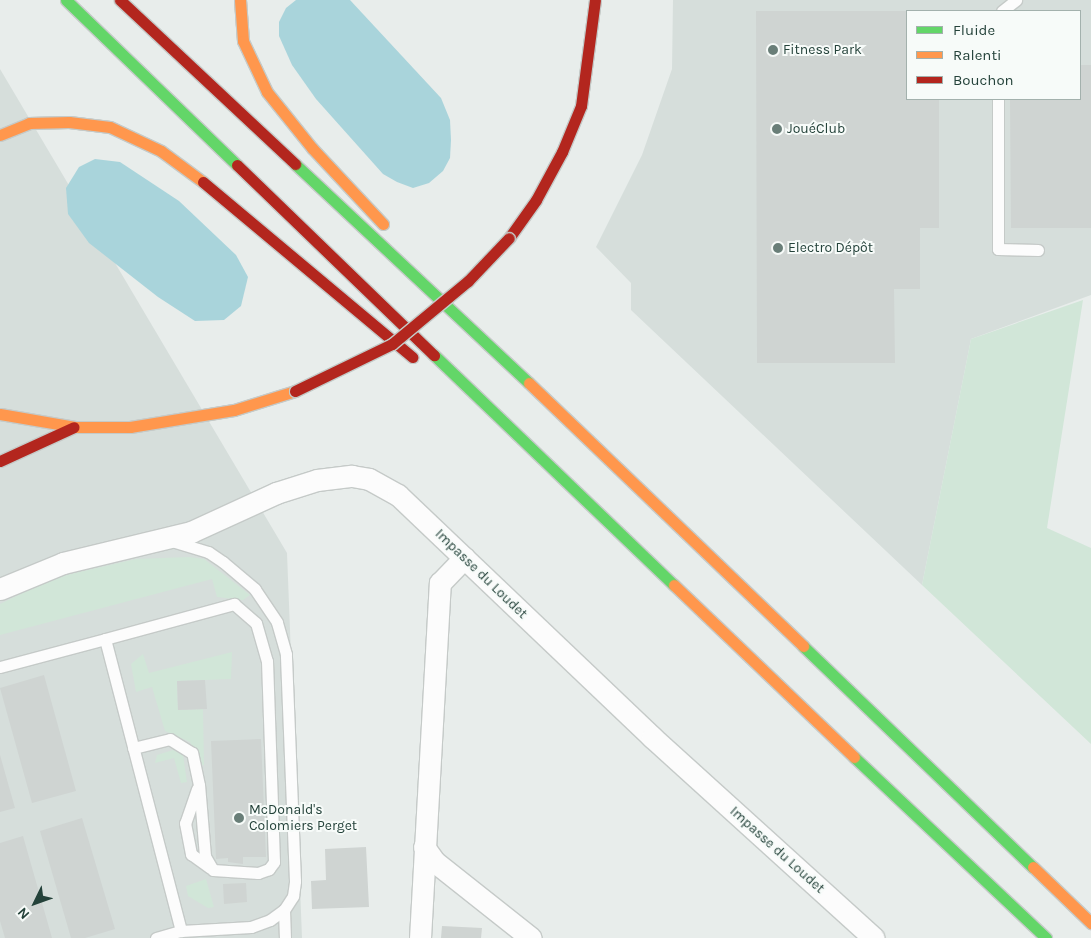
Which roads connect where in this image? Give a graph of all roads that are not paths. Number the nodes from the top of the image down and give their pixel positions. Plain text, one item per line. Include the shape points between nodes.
1 (66, 0) edge
2 (120, 0) edge
3 (240, 0) edge
4 (596, 0) edge
5 (1016, 0) edge
6 (1003, 10) edge
7 (998, 100) edge
8 (0, 135) edge
9 (389, 231) dead end
10 (1038, 250) dead end
11 (408, 253) dead end
12 (499, 354) junction
13 (421, 364) dead end
14 (452, 390) dead end
15 (0, 414) edge
16 (75, 427) junction
17 (0, 461) edge
18 (590, 506) junction
19 (156, 541) junction
20 (464, 558) junction
21 (0, 590) edge
22 (104, 639) junction
23 (0, 667) edge
24 (133, 748) junction
25 (199, 785) junction
26 (424, 847) junction
27 (213, 870) junction
28 (284, 910) junction
29 (1091, 923) edge
30 (181, 931) junction
31 (156, 938) edge
32 (285, 938) edge
33 (420, 938) edge
34 (531, 938) edge
35 (874, 938) edge
36 (1046, 938) edge

1 - 18 main road
2 - 12 main road
3 - 9 main road via 243,41 267,92 312,148
4 - 16 main road, bridge via 581,106 562,152 536,200 509,238 468,281 392,344 295,391 234,410 130,427
5 - 6 lane
7 - 10 lane via 998,249
8 - 13 main road via 29,123 69,122 110,127 161,151 216,191
11 - 12 main road
12 - 29 main road
14 - 18 main road
15 - 16 main road
16 - 17 main road
18 - 36 main road
19 - 20 street, Impasse du Loudet via 214,524 276,493 317,480 352,476 369,479 398,495
19 - 21 street, Impasse du Loudet via 64,563
19 - 28 lane via 178,541 223,562 255,589 277,622 286,654 295,881 293,896
20 - 26 street via 440,583
20 - 35 street, Impasse du Loudet via 652,737
22 - 23 lane
22 - 24 lane
22 - 27 lane via 234,604 256,623 267,661 274,862 258,873
24 - 25 lane via 170,739 192,753
24 - 30 lane
25 - 27 lane via 205,856
25 - 27 lane via 186,823 191,854
26 - 33 street
26 - 34 street via 436,862
28 - 30 lane via 270,920 251,926
28 - 32 lane
30 - 31 lane

